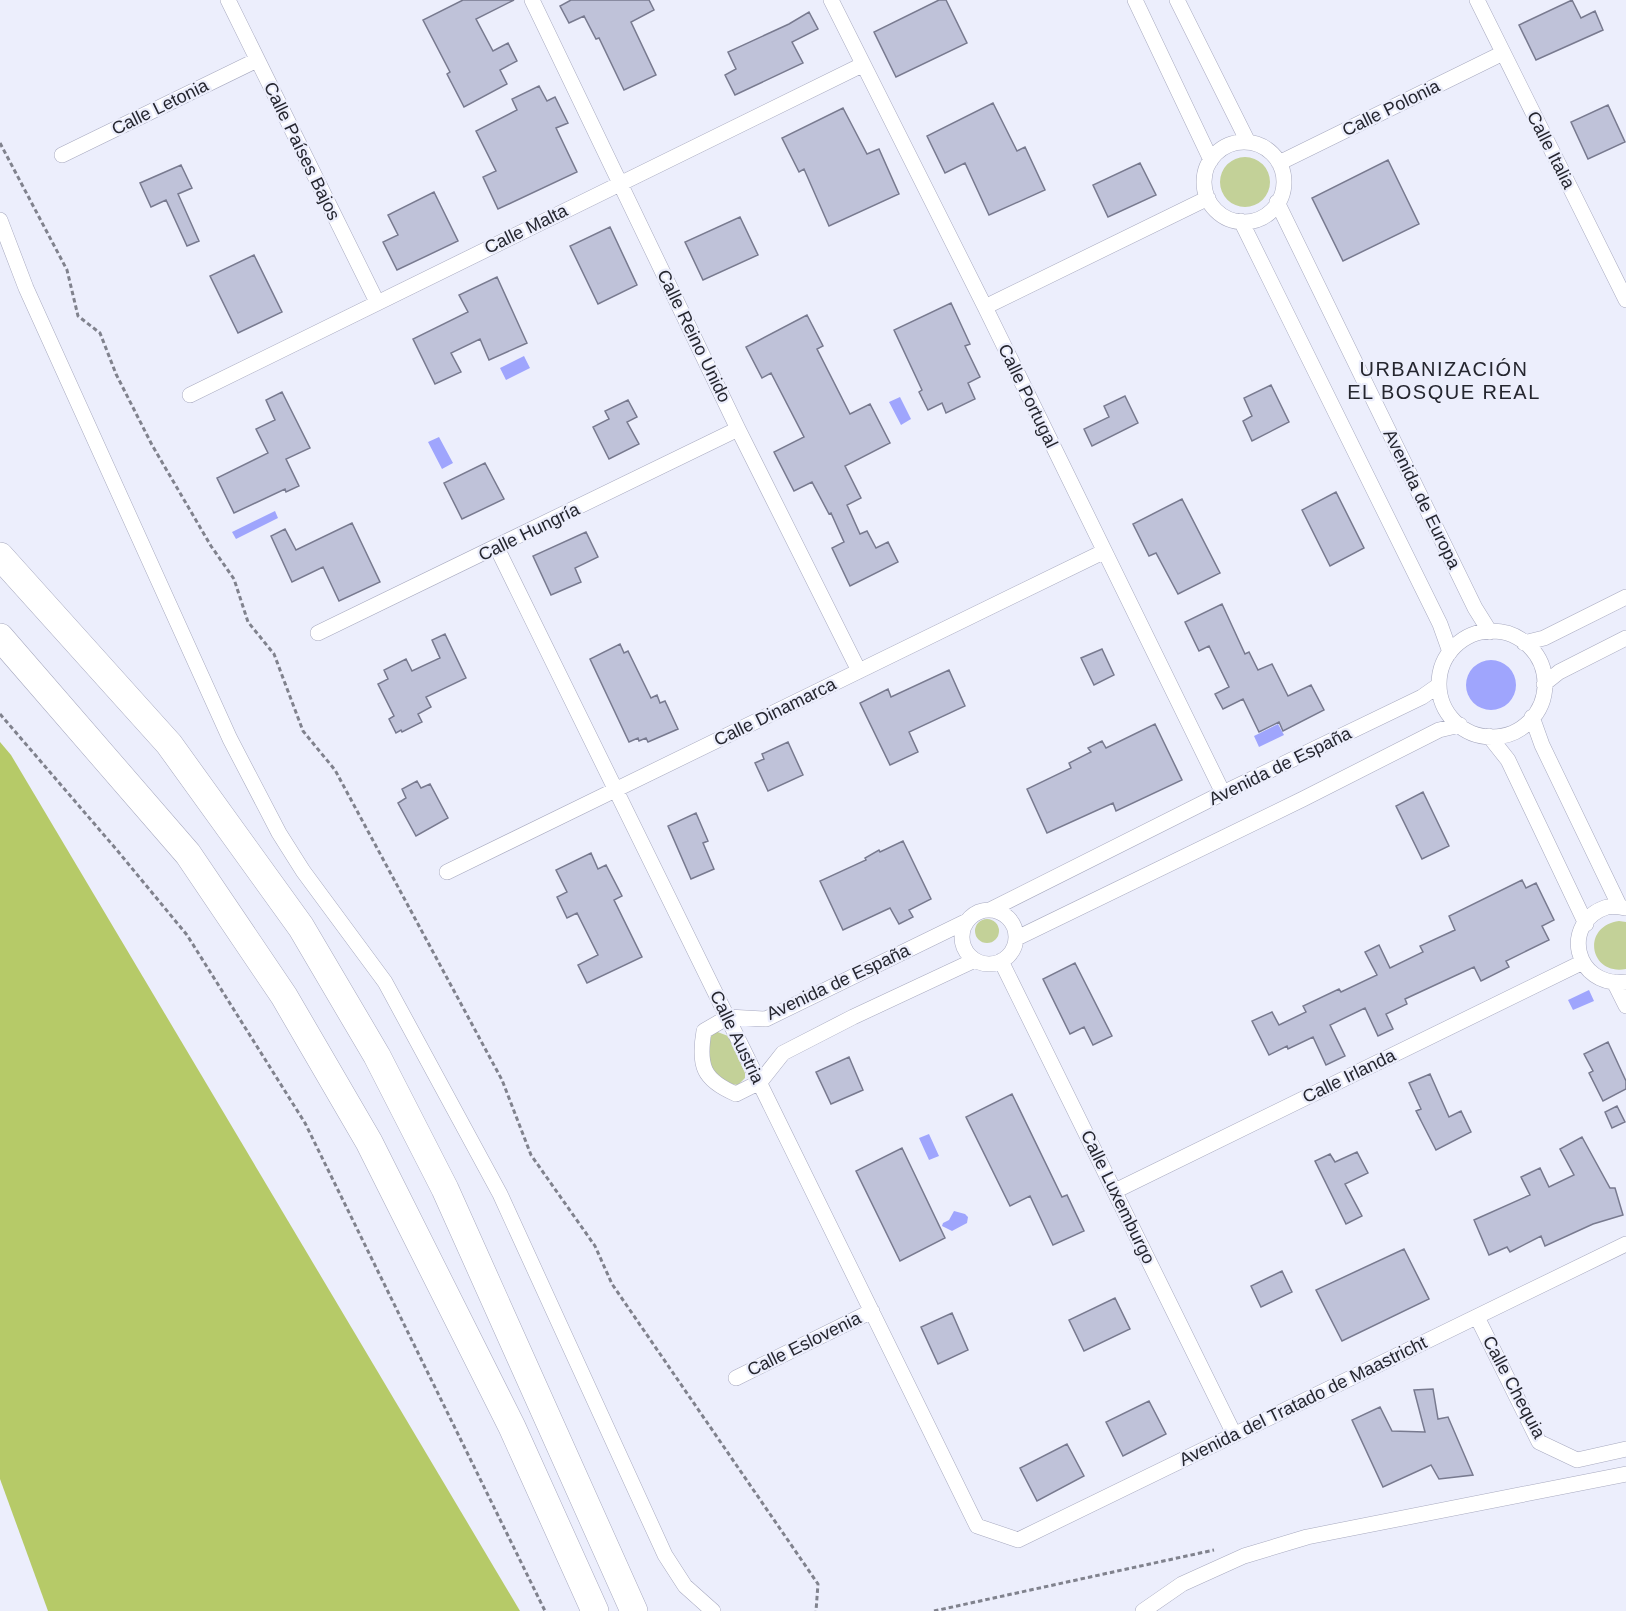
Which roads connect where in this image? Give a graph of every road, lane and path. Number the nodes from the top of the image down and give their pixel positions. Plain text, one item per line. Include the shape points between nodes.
1 (228, 0) edge
2 (532, 0) edge
3 (831, 0) edge
4 (1135, 0) edge
5 (1177, 0) edge
6 (1477, 0) edge
7 (1503, 53) junction
8 (257, 60) junction
9 (862, 65) junction
10 (1248, 142) junction
11 (0, 143) edge
12 (62, 156) dead end
13 (1211, 160) junction
14 (1279, 163) junction
15 (620, 182) junction
16 (1208, 198) junction
17 (1277, 202) junction
18 (0, 220) edge
19 (1241, 221) junction
20 (1625, 297) edge
21 (377, 302) junction
22 (985, 308) junction
23 (190, 394) dead end
24 (738, 429) junction
25 (0, 538) edge
26 (497, 548) junction
27 (1103, 552) junction
28 (0, 556) edge
29 (1626, 597) edge
30 (1490, 632) junction
31 (318, 633) dead end
32 (0, 637) edge
33 (1626, 638) edge
34 (1524, 643) junction
35 (1450, 652) junction
36 (859, 671) junction
37 (1544, 684) junction
38 (1439, 685) junction
39 (0, 714) edge
40 (1532, 717) junction
41 (1460, 725) junction
42 (1489, 736) junction
43 (169, 744) junction
44 (616, 789) junction
45 (1222, 793) junction
46 (447, 872) dead end
47 (1623, 907) edge
48 (990, 910) junction
49 (967, 921) junction
50 (1586, 924) junction
51 (1017, 938) junction
52 (975, 960) junction
53 (1001, 961) junction
54 (1583, 962) junction
55 (1620, 982) edge
56 (1626, 1006) edge
57 (728, 1017) junction
58 (759, 1082) junction
59 (1115, 1191) junction
60 (1626, 1244) edge
61 (872, 1311) junction
62 (1477, 1317) junction
63 (736, 1378) dead end
64 (1234, 1434) junction
65 (1626, 1449) edge
66 (1626, 1474) edge
67 (977, 1526) joint
68 (1215, 1550) dead end
69 (545, 1611) edge
70 (595, 1611) edge
71 (634, 1611) edge
72 (713, 1611) edge
73 (816, 1611) edge
74 (934, 1611) edge
75 (1143, 1611) edge

1 - 8 street, Calle Países Bajos
2 - 15 street, Calle Reino Unido
3 - 9 street, Calle Portugal
4 - 13 street
5 - 10 street
6 - 7 street, Calle Italia
7 - 14 street, Calle Polonia
7 - 20 street, Calle Italia
8 - 12 street, Calle Letonia
8 - 21 street, Calle Países Bajos
9 - 15 street, Calle Malta
9 - 22 street, Calle Portugal
10 - 13 street via 1236,142 1216,151
10 - 14 street via 1274,154
11 - 73 path via 67,270 78,316 100,333 152,446 234,579 248,622 274,654 303,731 335,770 502,1080 531,1155 595,1246 612,1284 818,1584
13 - 16 street via 1205,169 1204,190
14 - 17 street via 1284,173 1283,194
15 - 21 street, Calle Malta
15 - 24 street, Calle Reino Unido
16 - 19 street via 1214,209 1231,220
16 - 22 street
17 - 19 street via 1262,217
17 - 30 street, Avenida de Europa
18 - 72 street via 31,299 241,760 303,871 385,982 500,1194 665,1555 686,1586
19 - 35 street via 1440,624
21 - 23 street, Calle Malta
22 - 27 street, Calle Portugal
24 - 26 street, Calle Hungría
24 - 36 street, Calle Reino Unido
25 - 43 highway via 66,612
26 - 31 street, Calle Hungría
26 - 44 street, Calle Austria
27 - 36 street, Calle Dinamarca
27 - 45 street, Calle Portugal
28 - 43 highway
29 - 34 street via 1544,638
30 - 34 street via 1508,633
30 - 35 street via 1480,632 1455,644
32 - 70 highway via 188,854 284,996 369,1142 512,1427
33 - 37 street via 1559,672
34 - 37 street via 1532,648 1544,673
35 - 38 street via 1440,668
36 - 44 street, Calle Dinamarca
37 - 40 street via 1543,701
38 - 41 street via 1439,695 1451,720
38 - 45 street, Avenida de España via 1422,697
39 - 69 path via 187,935 305,1123
40 - 42 street via 1527,724 1503,736
40 - 47 street via 1542,745
41 - 42 street via 1475,735
41 - 51 street via 1439,730
42 - 50 street via 1508,760
43 - 71 highway via 301,927 377,1056 445,1190
44 - 46 street, Calle Dinamarca
44 - 57 street, Calle Austria
45 - 48 street, Avenida de España
47 - 50 street via 1608,907 1591,916
48 - 49 street via 984,909
48 - 51 street via 1010,918
49 - 52 street via 962,943
49 - 57 street, Avenida de España via 766,1019
50 - 54 street via 1580,933
51 - 53 street via 1008,958
52 - 53 street via 995,964
52 - 58 street, Avenida de España via 783,1053
53 - 59 street, Calle Luxemburgo
54 - 55 street via 1604,981
54 - 59 street, Calle Irlanda
55 - 56 street
57 - 58 street, Calle Austria
57 - 58 street, Avenida de España via 704,1031 700,1053 706,1072 718,1086 736,1094
58 - 61 street, Calle Austria
59 - 64 street, Calle Luxemburgo
60 - 62 street, Avenida del Tratado de Maastricht
61 - 63 street, Calle Eslovenia
61 - 67 street, Calle Austria
62 - 64 street, Avenida del Tratado de Maastricht
62 - 65 street, Calle Chequia via 1539,1442 1577,1460
64 - 67 street, Avenida del Tratado de Maastricht via 1018,1540
66 - 75 street via 1307,1537 1244,1556 1192,1579
68 - 74 path

